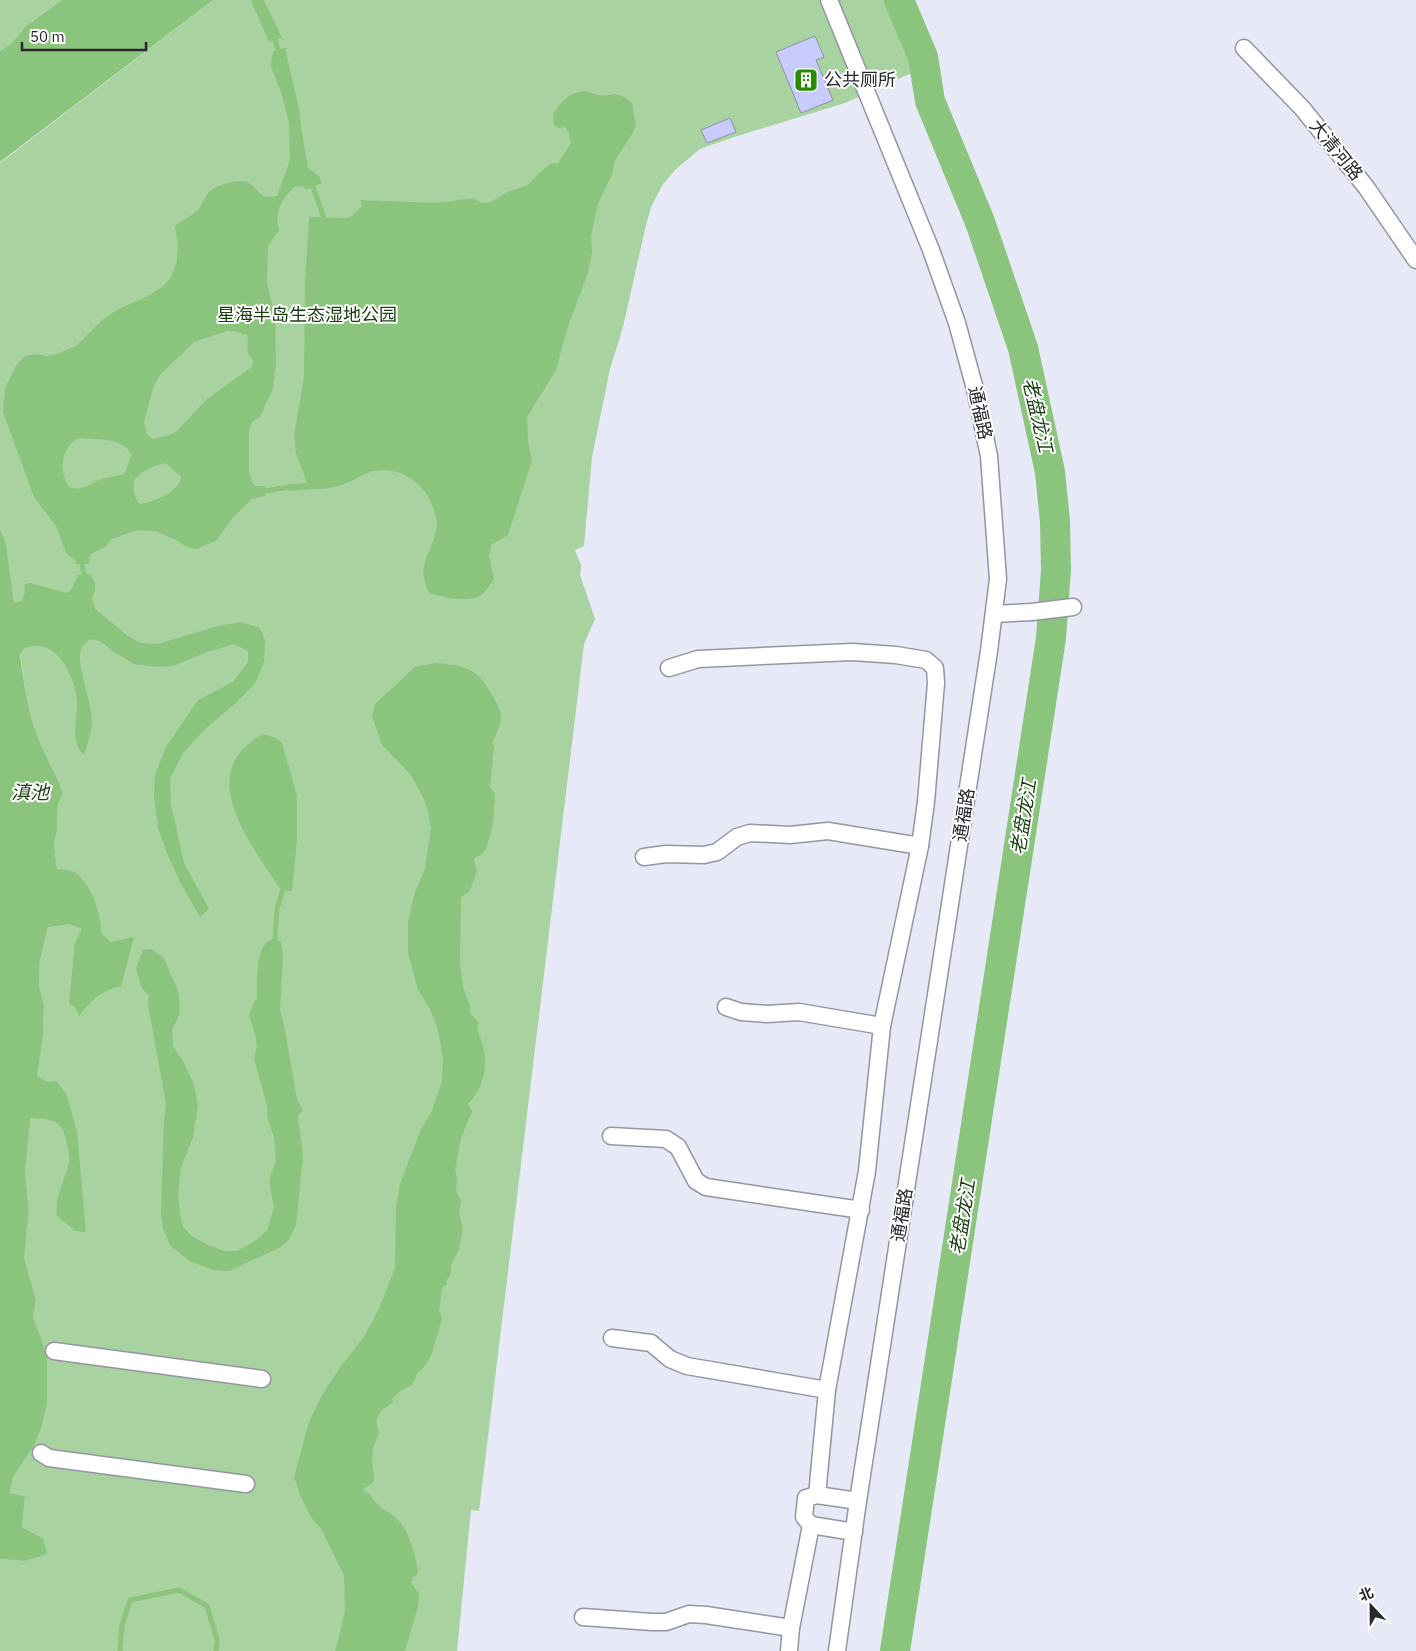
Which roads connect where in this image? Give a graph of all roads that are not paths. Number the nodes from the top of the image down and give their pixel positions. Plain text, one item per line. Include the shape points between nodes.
1 (829, 0) edge
2 (1244, 48) dead end
3 (1416, 260) edge
4 (1074, 607) dead end
5 (994, 614) junction
6 (669, 668) dead end
7 (920, 846) junction
8 (644, 857) dead end
9 (726, 1008) dead end
10 (882, 1026) junction
11 (612, 1136) dead end
12 (861, 1210) junction
13 (612, 1338) dead end
14 (54, 1351) dead end
15 (262, 1379) dead end
16 (827, 1390) junction
17 (41, 1453) dead end
18 (246, 1484) dead end
19 (817, 1495) junction
20 (858, 1501) junction
21 (811, 1525) junction
22 (854, 1532) junction
23 (584, 1617) dead end
24 (791, 1628) junction
25 (789, 1651) edge
26 (837, 1651) edge

1 - 5 street, 通福路 via 931,250 975,389 989,456 994,515 998,579
2 - 3 street, 大清河路 via 1320,130 1366,187
4 - 5 street
5 - 20 street, 通福路
6 - 7 street via 698,659 852,652 926,660 936,668 936,683
7 - 8 street via 828,831 790,835 750,833 737,837 717,852 704,855
7 - 10 street
9 - 10 street via 767,1014 800,1012
10 - 12 street via 868,1171
11 - 12 street via 666,1139 678,1147 696,1181 706,1187
12 - 16 street
13 - 16 street via 651,1343 670,1359 687,1366
14 - 15 street
16 - 19 street
17 - 18 street via 49,1458
19 - 20 street
19 - 21 street via 806,1498 804,1517
20 - 22 street, 通福路
21 - 22 street
21 - 24 street
22 - 26 street, 通福路
23 - 24 street via 666,1622 689,1614
24 - 25 street

